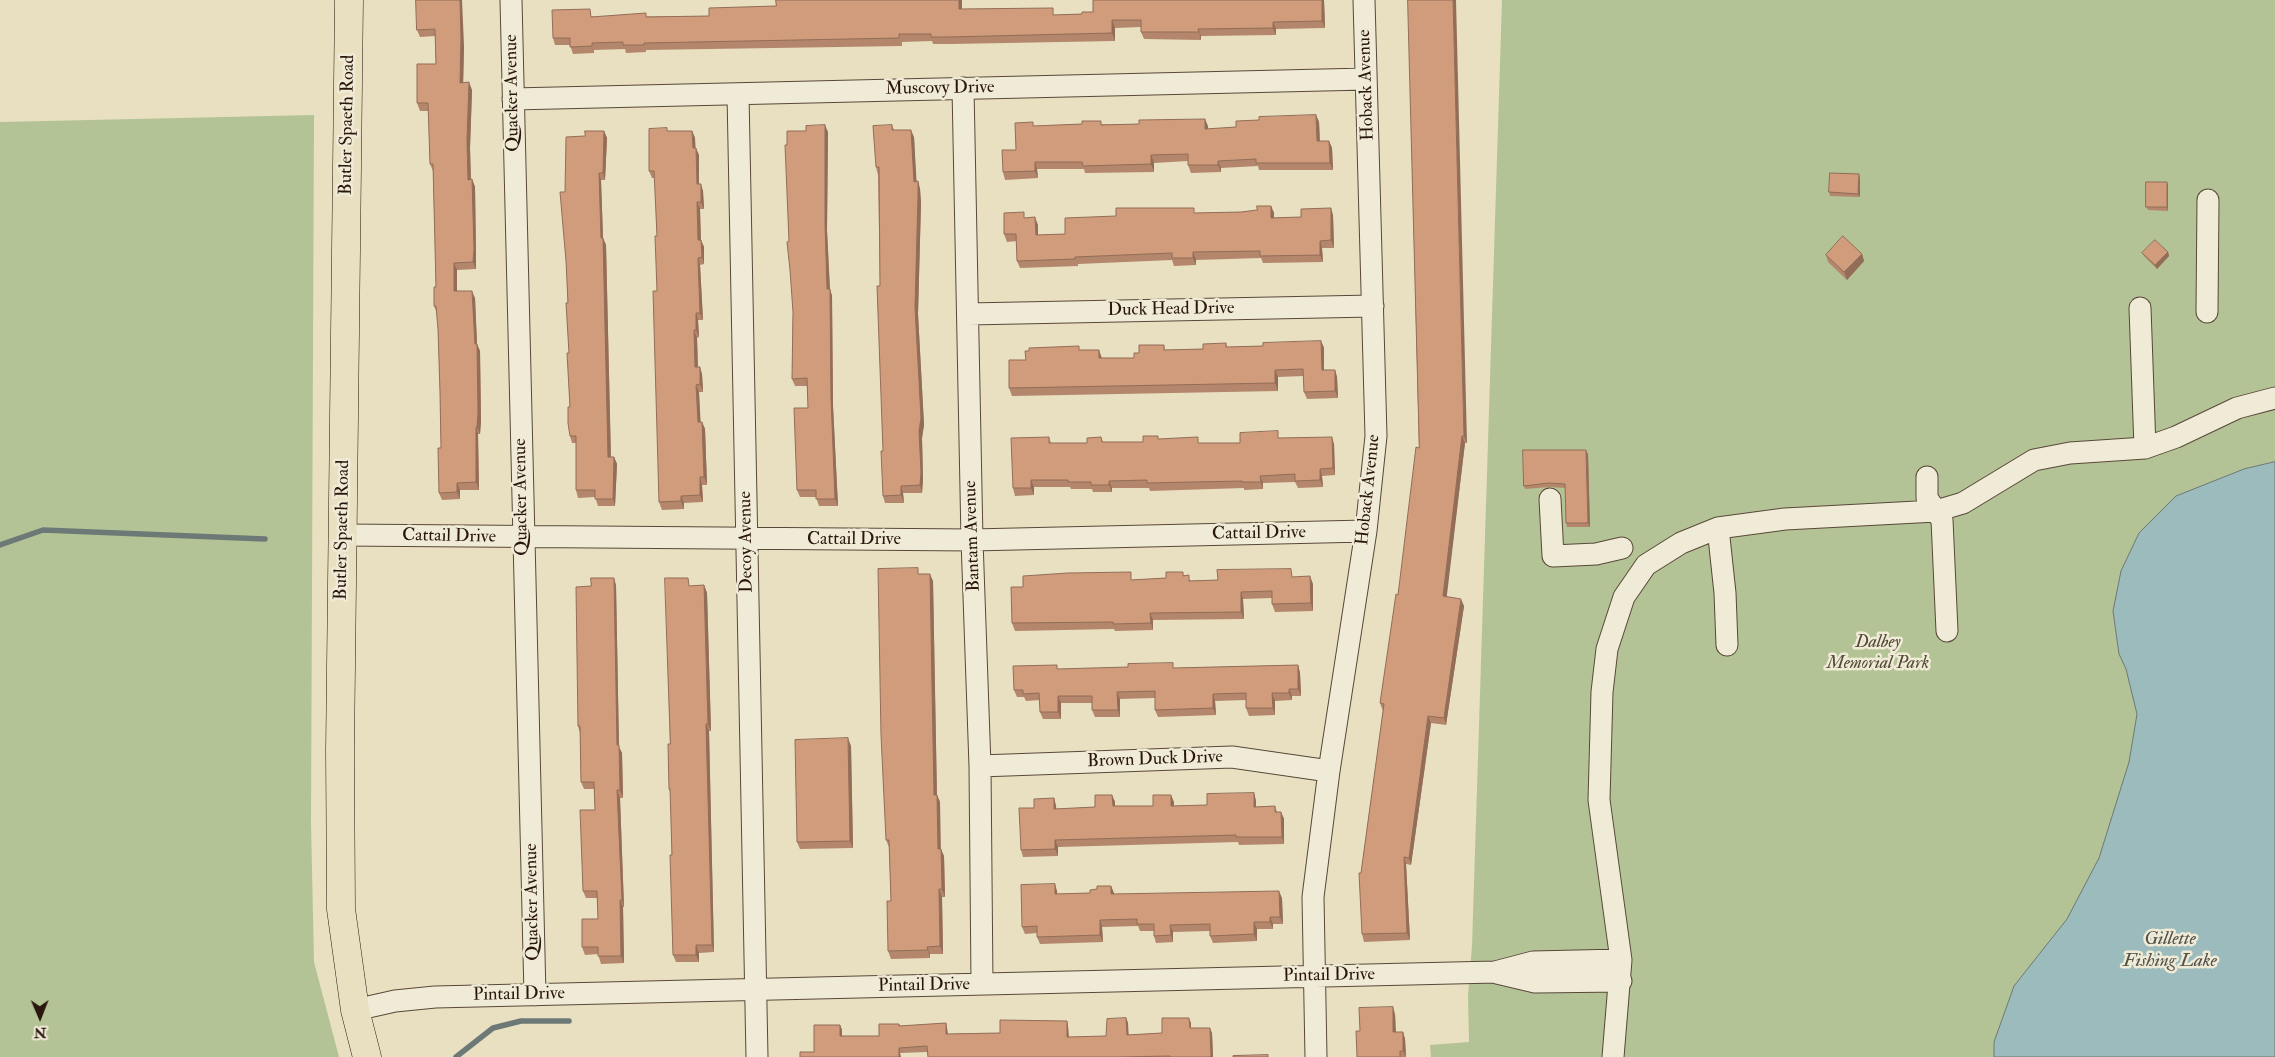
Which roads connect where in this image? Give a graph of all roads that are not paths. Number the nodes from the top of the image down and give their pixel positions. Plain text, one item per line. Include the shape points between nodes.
1 (349, 0) edge
2 (511, 0) edge
3 (1364, 0) edge
4 (1366, 79) junction
5 (963, 88) junction
6 (738, 94) junction
7 (513, 99) junction
8 (2208, 200) dead end
9 (1373, 306) junction
10 (2140, 308) dead end
11 (2207, 312) dead end
12 (968, 314) junction
13 (2275, 398) edge
14 (2145, 448) junction
15 (1927, 478) dead end
16 (1550, 498) dead end
17 (1936, 511) junction
18 (1718, 528) junction
19 (1366, 531) junction
20 (343, 535) junction
21 (523, 538) junction
22 (746, 540) junction
23 (972, 540) junction
24 (1622, 548) dead end
25 (1947, 631) dead end
26 (1727, 645) dead end
27 (980, 766) junction
28 (1329, 771) junction
29 (1621, 970) junction
30 (1314, 976) junction
31 (982, 984) junction
32 (756, 990) junction
33 (535, 995) junction
34 (355, 1010) junction
35 (367, 1057) edge
36 (758, 1057) edge
37 (1316, 1057) edge
38 (1613, 1057) edge

1 - 20 main road, Butler Spaeth Road
2 - 7 street, Quacker Avenue
3 - 4 street, Hoback Avenue
4 - 5 street, Muscovy Drive
4 - 9 street, Hoback Avenue
5 - 6 street, Muscovy Drive
5 - 12 street, Bantam Avenue
6 - 7 street, Muscovy Drive
6 - 22 street, Decoy Avenue
7 - 21 street, Quacker Avenue
8 - 11 street
9 - 12 street, Duck Head Drive
9 - 19 street, Hoback Avenue via 1376,436
10 - 14 street
12 - 23 street, Bantam Avenue
13 - 14 street via 2237,408
14 - 17 street via 2070,453 2034,460 1963,503
15 - 17 street via 1927,498
16 - 24 street via 1553,556 1596,554
17 - 18 street via 1785,519
17 - 25 street via 1942,520
18 - 26 street
18 - 29 street via 1681,543 1646,565 1624,597 1606,649 1599,800
19 - 23 street, Cattail Drive
19 - 28 street, Hoback Avenue
20 - 21 street, Cattail Drive
20 - 34 main road, Butler Spaeth Road via 341,909
21 - 22 street, Cattail Drive
21 - 33 street, Quacker Avenue
22 - 23 street, Cattail Drive
22 - 32 street, Decoy Avenue
23 - 27 street, Bantam Avenue
27 - 28 street, Brown Duck Drive via 1232,757
27 - 31 street, Bantam Avenue
28 - 30 street, Hoback Avenue via 1313,897
29 - 30 street, Pintail Drive via 1535,982 1495,972
29 - 38 street
30 - 31 street, Pintail Drive
30 - 37 street, Hoback Avenue
31 - 32 street, Pintail Drive
32 - 33 street, Pintail Drive
32 - 36 street, Decoy Avenue
33 - 34 street, Pintail Drive via 435,996
34 - 35 main road, Butler Spaeth Road

